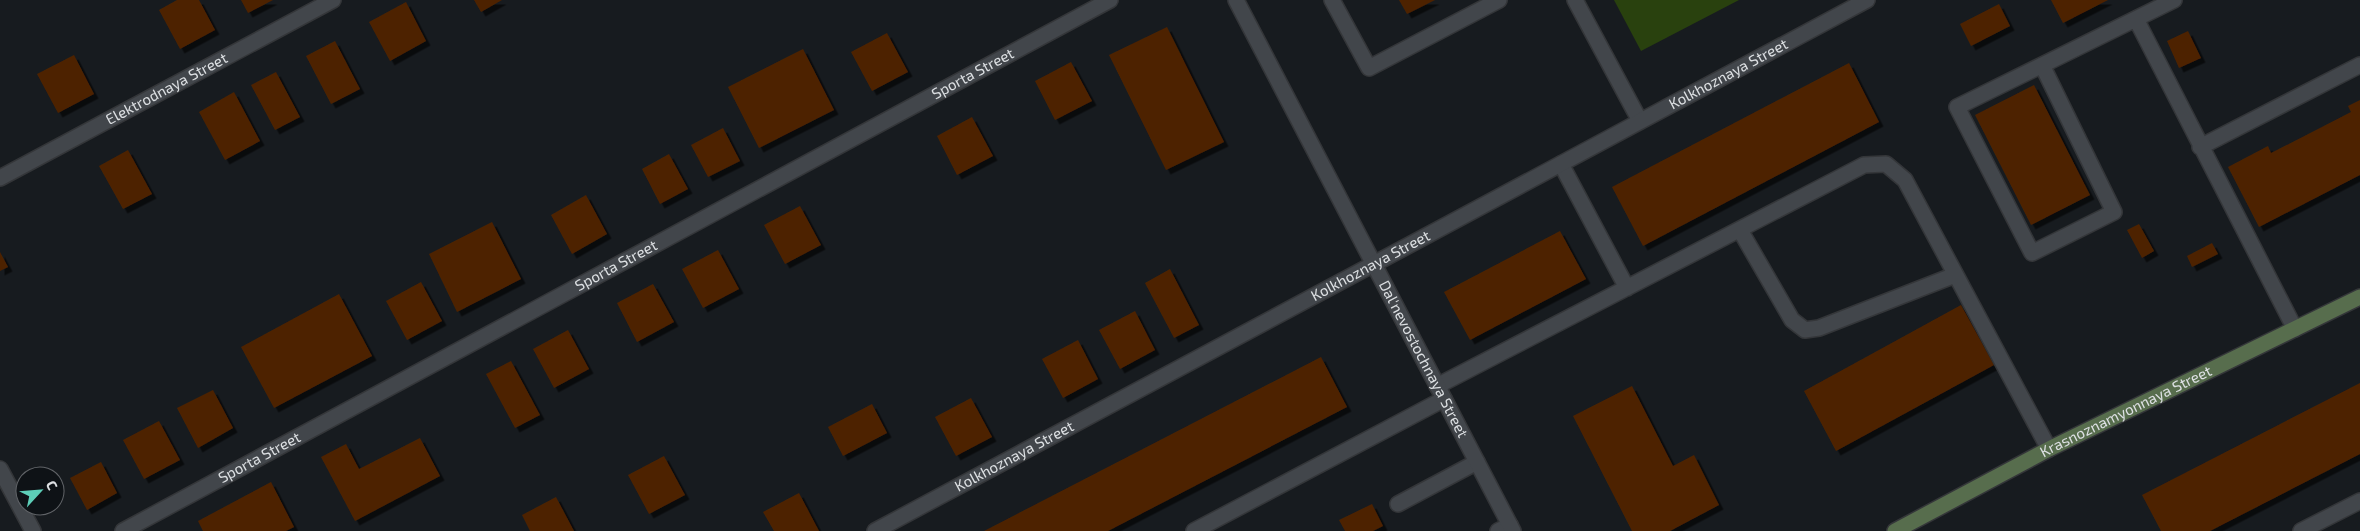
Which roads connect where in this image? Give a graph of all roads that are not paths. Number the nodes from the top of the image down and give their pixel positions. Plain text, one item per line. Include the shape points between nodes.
1 (333, 0) edge
2 (1110, 0) edge
3 (1236, 0) edge
4 (1332, 0) edge
5 (1499, 0) edge
6 (1575, 0) edge
7 (1867, 0) edge
8 (2174, 0) edge
9 (2136, 20) junction
10 (2042, 65) junction
11 (2360, 65) edge
12 (1640, 122) junction
13 (2200, 147) junction
14 (1561, 164) junction
15 (0, 178) edge
16 (1740, 230) junction
17 (1374, 264) junction
18 (1956, 275) junction
19 (1627, 288) junction
20 (2360, 297) edge
21 (2295, 329) junction
22 (1441, 392) junction
23 (2049, 449) junction
24 (1477, 462) junction
25 (0, 469) edge
26 (2360, 501) edge
27 (1398, 504) dead end
28 (1507, 529) edge
29 (33, 531) edge
30 (123, 531) edge
31 (875, 531) edge
32 (1194, 531) edge
33 (1895, 531) edge
34 (2301, 531) edge

1 - 15 street, Elektrodnaya Street
2 - 30 street, Sporta Street
3 - 17 street, Dal'nevostochnaya Street
4 - 5 street via 1368,68
6 - 12 street
7 - 12 street, Kolkhoznaya Street
8 - 9 street
9 - 10 street
9 - 13 street
10 - 10 street via 1957,107 2032,253 2114,212
11 - 13 street
12 - 14 street, Kolkhoznaya Street
13 - 21 street
14 - 17 street, Kolkhoznaya Street
14 - 19 street
16 - 18 street via 1792,320 1805,330 1819,328
16 - 18 street via 1864,165 1886,164 1905,180
16 - 19 street
17 - 22 street, Dal'nevostochnaya Street
17 - 31 street, Kolkhoznaya Street
18 - 23 street
19 - 22 street
20 - 21 street, Krasnoznamyonnaya Street
21 - 23 street, Krasnoznamyonnaya Street
22 - 24 street, Dal'nevostochnaya Street
22 - 32 street
23 - 33 street, Krasnoznamyonnaya Street
24 - 27 street
24 - 28 street, Dal'nevostochnaya Street
25 - 29 street
26 - 34 street

